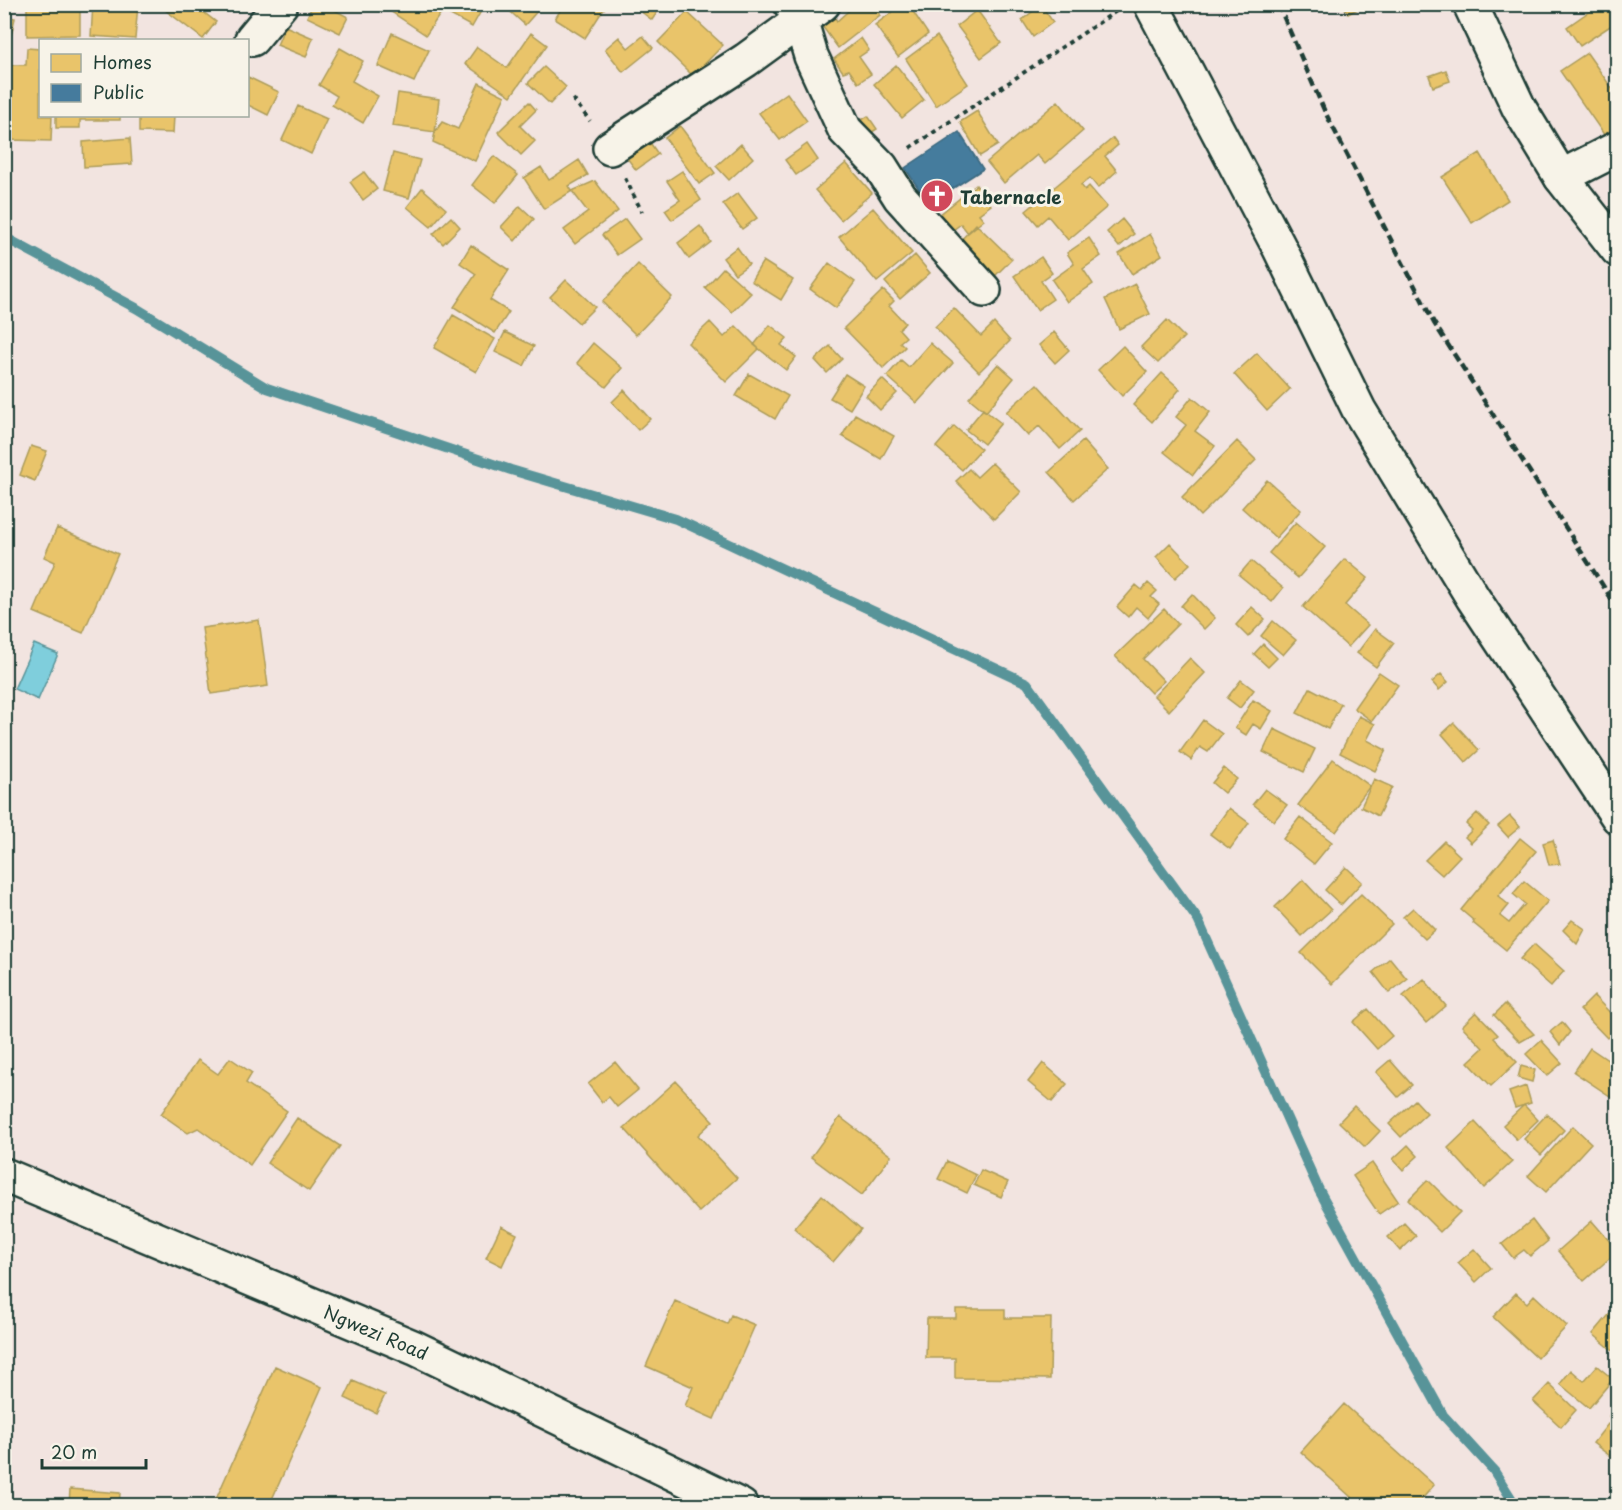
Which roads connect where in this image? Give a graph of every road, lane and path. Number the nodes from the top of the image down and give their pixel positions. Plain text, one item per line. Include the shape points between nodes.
1 (281, 4) edge
2 (1127, 4) edge
3 (1151, 4) edge
4 (1470, 4) edge
5 (805, 9) edge
6 (252, 39) dead end
7 (610, 148) dead end
8 (1617, 148) edge
9 (881, 167) junction
10 (1561, 177) junction
11 (1617, 250) edge
12 (984, 290) dead end
13 (1617, 817) edge
14 (4, 1175) edge
15 (741, 1506) edge

1 - 6 street
2 - 9 path
3 - 13 street via 1279,247 1359,410 1473,598
4 - 10 street via 1519,108
5 - 7 street via 746,60
5 - 9 street via 811,56 845,130
8 - 10 street
9 - 12 street via 900,198
10 - 11 street
14 - 15 street, Ngwezi Road via 415,1348

